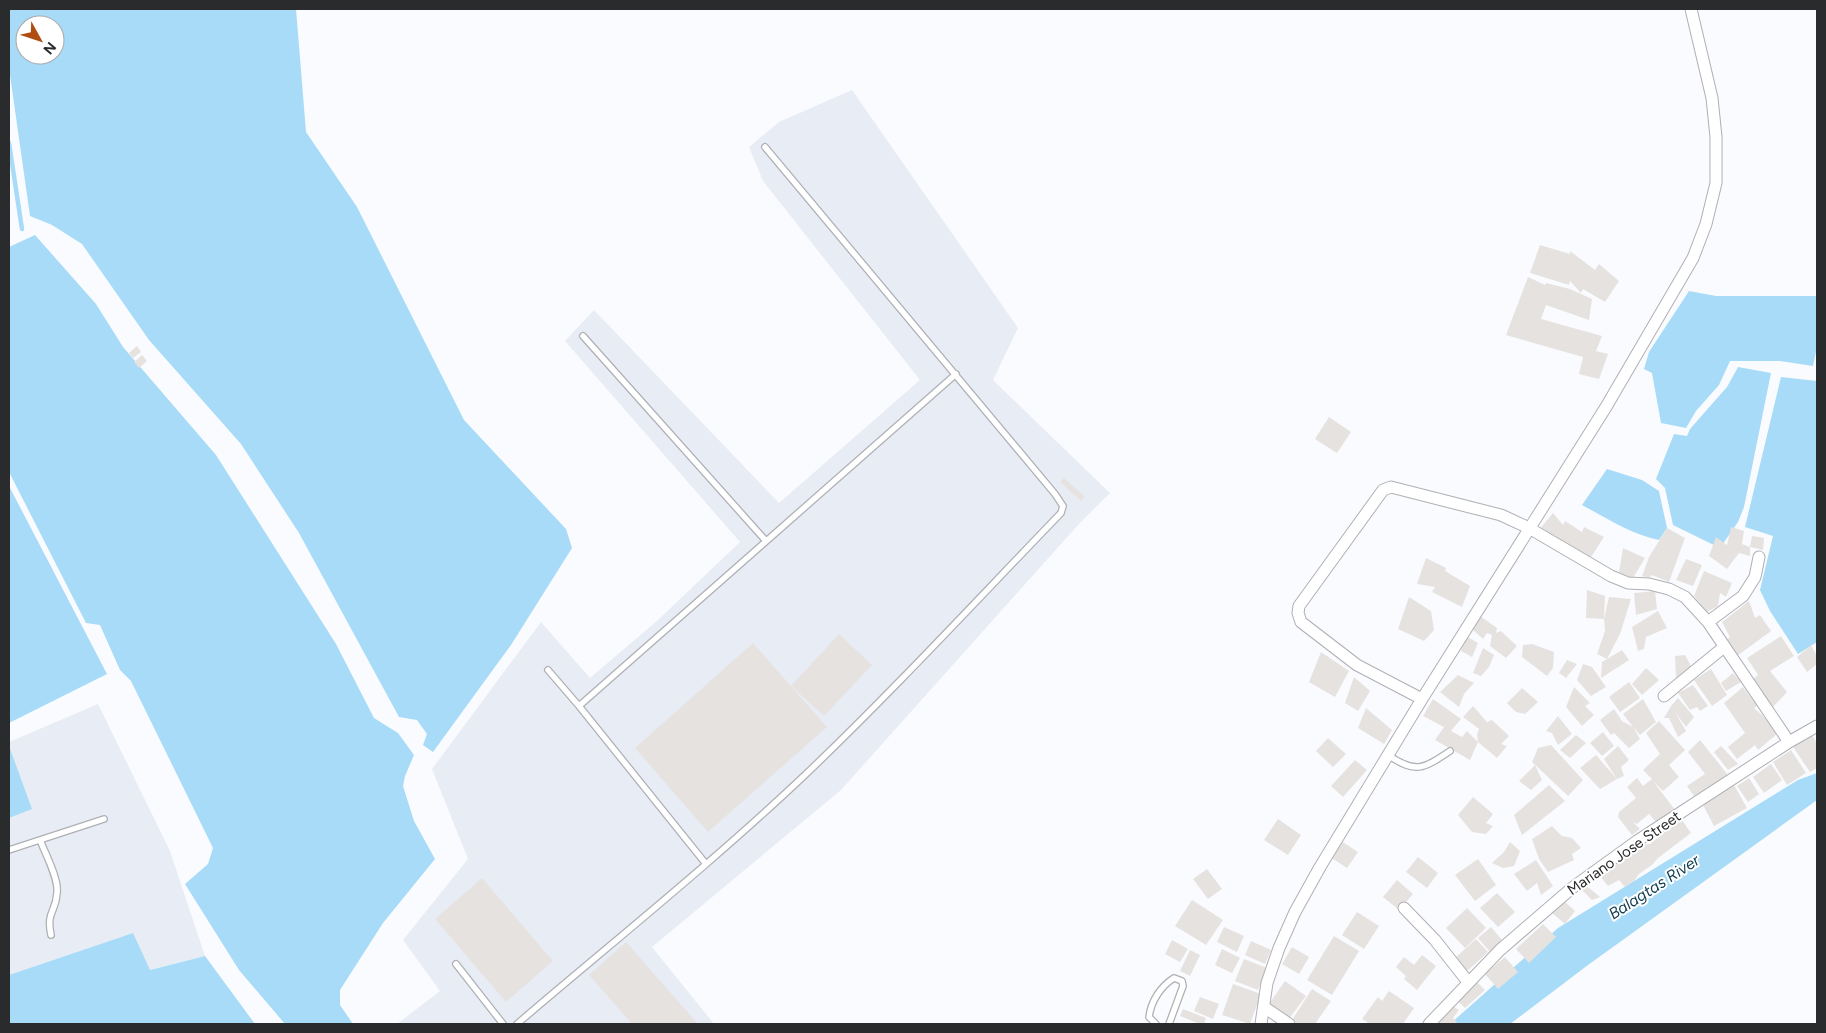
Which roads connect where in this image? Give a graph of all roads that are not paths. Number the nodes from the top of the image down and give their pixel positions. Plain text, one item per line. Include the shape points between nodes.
1 (1691, 9) edge
2 (765, 146) dead end
3 (583, 336) dead end
4 (956, 374) junction
5 (1529, 528) junction
6 (766, 541) junction
7 (1759, 557) dead end
8 (1708, 622) junction
9 (1724, 647) junction
10 (548, 670) dead end
11 (1664, 696) dead end
12 (1422, 699) junction
13 (579, 706) junction
14 (1817, 726) edge
15 (1789, 742) junction
16 (1450, 751) dead end
17 (1388, 755) junction
18 (104, 819) dead end
19 (40, 840) junction
20 (9, 850) edge
21 (706, 864) junction
22 (1404, 908) dead end
23 (51, 935) dead end
24 (456, 964) dead end
25 (1468, 982) junction
26 (1264, 1007) junction
27 (503, 1024) edge
28 (517, 1024) edge
29 (1156, 1024) edge
30 (1168, 1024) edge
31 (1260, 1024) edge
32 (1289, 1024) edge
33 (1429, 1024) edge

1 - 5 street via 1712,98 1716,137 1716,183 1706,224 1693,258 1616,390
2 - 4 lane
3 - 6 lane
4 - 6 lane
4 - 21 lane via 1054,494 1063,506 1061,513 868,713
5 - 8 street via 1611,576 1628,583 1669,589 1685,597
5 - 12 street
5 - 12 street via 1501,515 1391,487 1383,490 1299,606 1301,622 1335,649
6 - 13 lane
7 - 8 street via 1755,577 1743,596
8 - 9 street
9 - 11 street
9 - 15 street
10 - 13 lane
12 - 17 street
13 - 21 lane
14 - 15 street, Mariano Jose Street
15 - 25 street, Mariano Jose Street via 1610,859 1500,950
16 - 17 lane via 1416,768 1404,766
17 - 26 street via 1295,912 1267,984
18 - 19 lane
19 - 20 lane
19 - 23 lane via 58,891 49,915
21 - 28 lane
22 - 25 street via 1435,940
24 - 27 lane
25 - 33 street, Mariano Jose Street
26 - 31 street
26 - 32 street
29 - 30 lane via 1149,1017 1150,1010 1161,989 1174,978 1183,986

